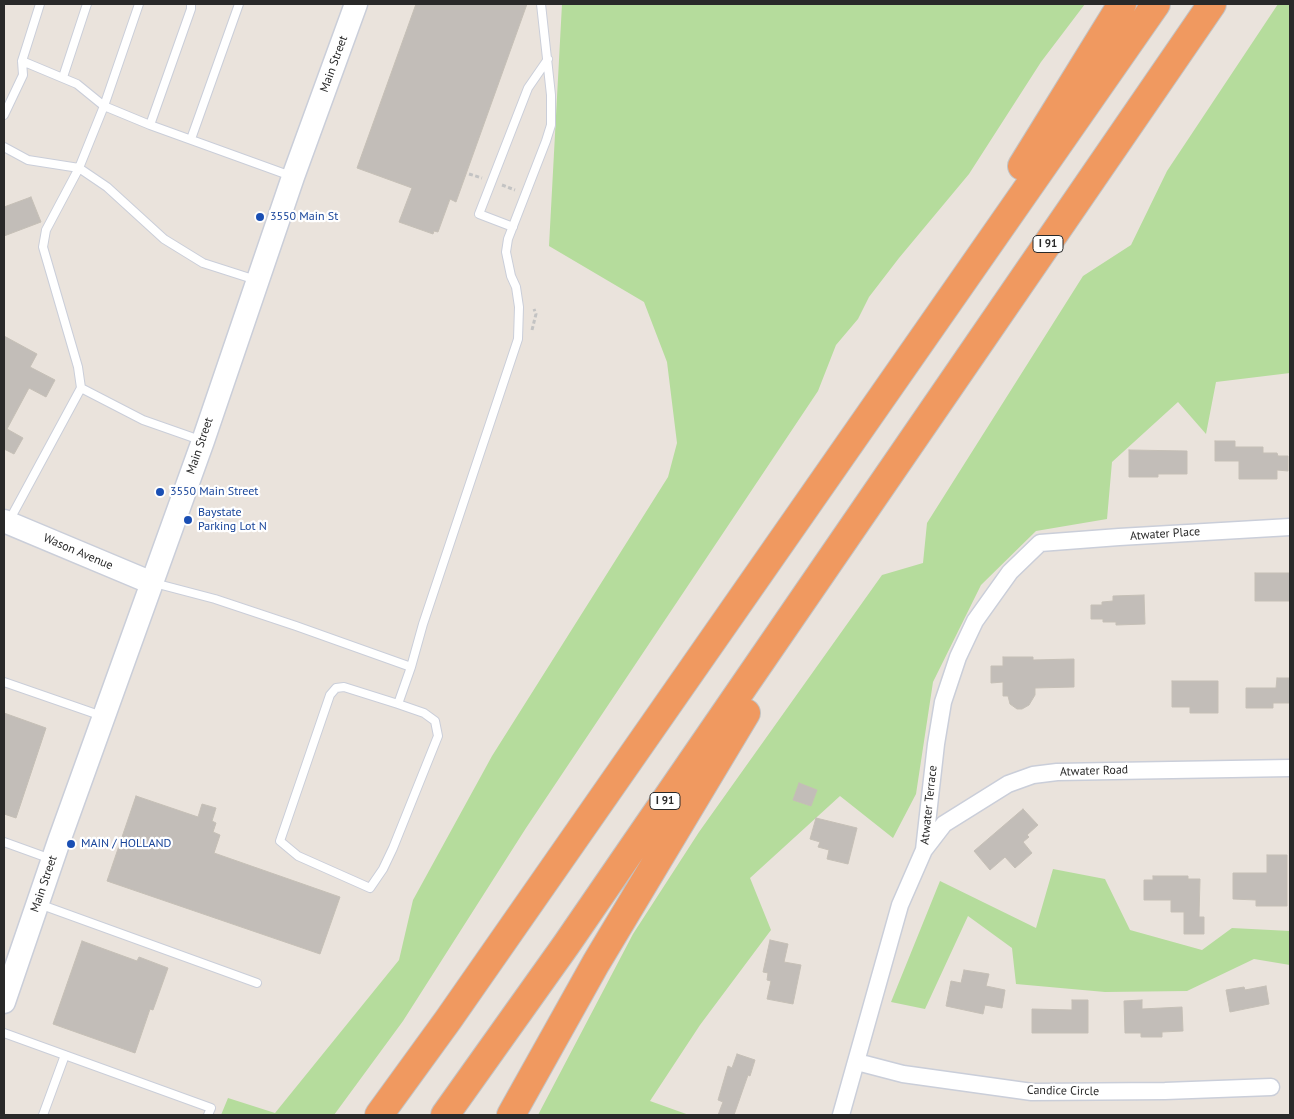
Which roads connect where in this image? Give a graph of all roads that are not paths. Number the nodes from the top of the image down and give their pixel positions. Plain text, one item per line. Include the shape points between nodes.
1 (40, 4) edge
2 (87, 4) edge
3 (139, 4) edge
4 (191, 4) edge
5 (239, 4) edge
6 (356, 4) edge
7 (541, 4) edge
8 (1122, 4) edge
9 (1156, 4) edge
10 (1212, 4) edge
11 (548, 59) junction
12 (22, 61) junction
13 (62, 78) junction
14 (104, 106) junction
15 (4, 115) edge
16 (150, 125) junction
17 (191, 139) junction
18 (4, 147) edge
19 (78, 168) junction
20 (294, 177) junction
21 (513, 227) junction
22 (258, 281) junction
23 (81, 388) junction
24 (203, 440) junction
25 (845, 449) junction
26 (883, 485) junction
27 (6, 522) edge
28 (1290, 527) edge
29 (1040, 543) joint
30 (152, 583) junction
31 (411, 667) junction
32 (4, 682) edge
33 (398, 704) junction
34 (104, 717) junction
35 (1290, 768) edge
36 (4, 842) edge
37 (924, 850) junction
38 (52, 859) junction
39 (38, 903) junction
40 (257, 983) dead end
41 (4, 1002) edge
42 (4, 1033) edge
43 (65, 1056) junction
44 (857, 1062) junction
45 (1272, 1087) dead end
46 (43, 1115) edge
47 (208, 1115) edge
48 (379, 1115) edge
49 (445, 1115) edge
50 (511, 1115) edge
51 (841, 1115) edge

1 - 12 lane
2 - 13 lane
3 - 14 lane
4 - 16 lane
5 - 17 lane
6 - 20 main road, Main Street
7 - 11 lane
8 - 25 highway
9 - 25 highway
10 - 26 highway, I 91
11 - 21 lane via 551,125
11 - 21 lane via 528,88 479,214
12 - 13 lane
12 - 15 lane via 22,74
13 - 14 lane via 77,84
14 - 16 lane
14 - 19 lane
16 - 17 lane
17 - 20 lane
18 - 19 lane via 28,160
19 - 22 lane via 107,187 164,239 204,263
19 - 23 lane via 46,230 43,247 78,367
20 - 22 main road, Main Street
21 - 31 lane via 506,252 519,307 518,339
22 - 24 main road, Main Street
23 - 24 lane via 143,420
23 - 27 lane
24 - 30 main road, Main Street
25 - 48 highway
26 - 49 highway, I 91
26 - 50 highway via 596,963
27 - 30 main road, Wason Avenue
28 - 29 street, Atwater Place
29 - 37 street, Atwater Terrace via 1010,572 975,621 958,656 941,711
30 - 31 lane via 215,599
30 - 34 main road, Main Street
31 - 33 lane
32 - 34 lane
33 - 33 lane via 344,687 336,688 330,695 280,841 298,856 370,888 393,848 438,736 435,721 424,713
34 - 38 main road, Main Street
35 - 37 street, Atwater Road via 1033,775 1008,784 944,824
36 - 38 lane
37 - 44 street, Atwater Terrace via 900,905
38 - 39 main road, Main Street
39 - 40 lane
39 - 41 main road, Main Street
42 - 43 lane
43 - 46 lane
43 - 47 lane via 211,1108
44 - 45 street, Candice Circle via 903,1074 1032,1092
44 - 51 street, Atwater Terrace

